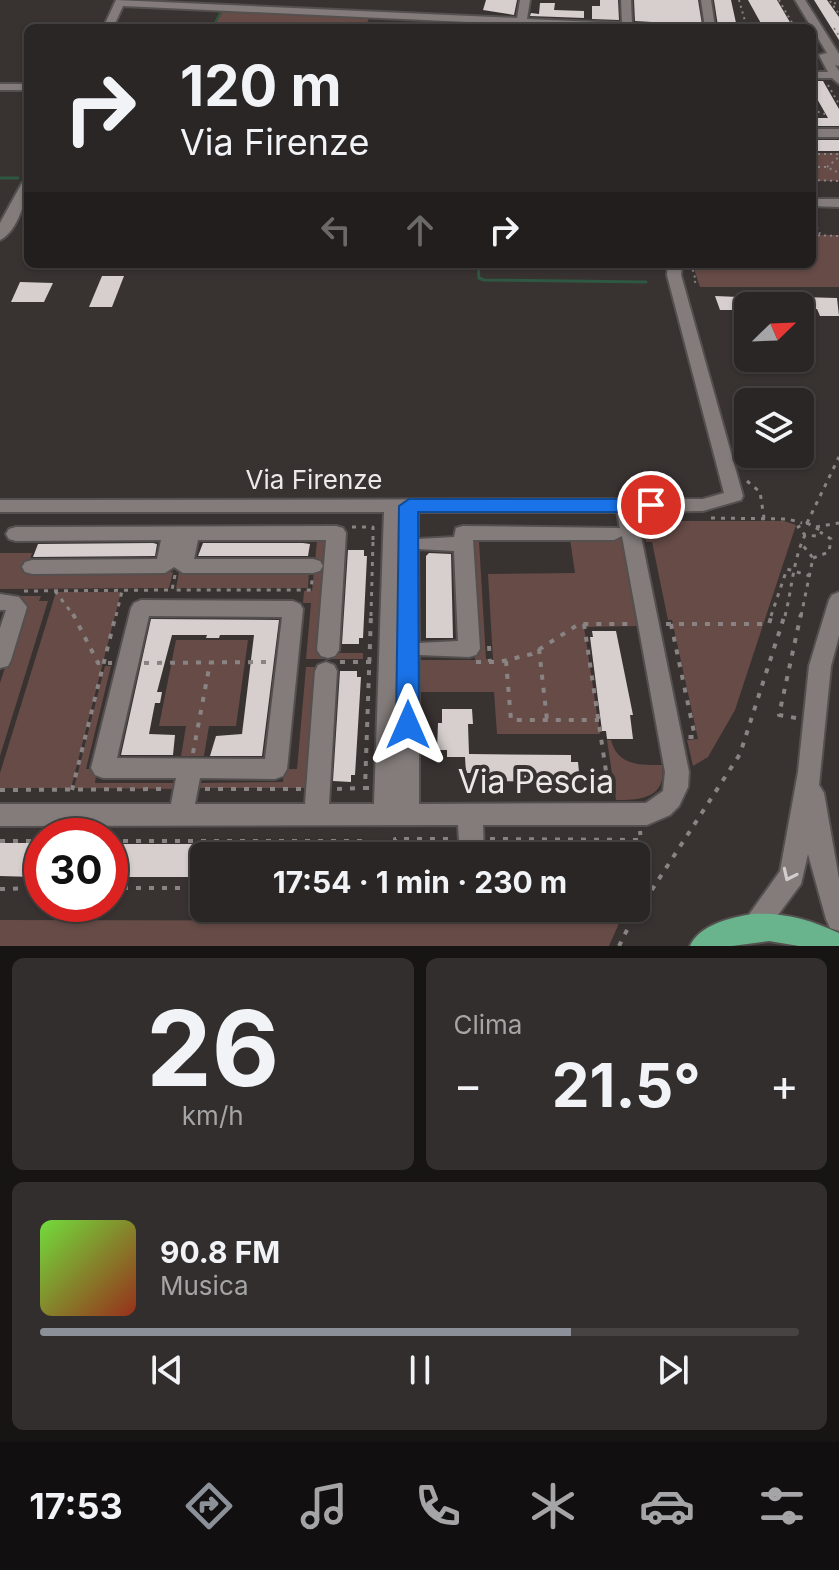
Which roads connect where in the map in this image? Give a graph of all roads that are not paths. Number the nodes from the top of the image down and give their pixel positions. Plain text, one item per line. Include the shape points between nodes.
1 (351, 0) edge
2 (525, 0) edge
3 (626, 0) edge
4 (706, 0) edge
5 (791, 0) edge
6 (800, 0) edge
7 (120, 2) edge
8 (348, 14) junction
9 (522, 22) junction
10 (427, 23) edge
11 (110, 24) edge
12 (557, 24) edge
13 (627, 24) edge
14 (709, 24) edge
15 (805, 24) edge
16 (811, 24) edge
17 (837, 32) edge
18 (816, 34) edge
19 (816, 36) edge
20 (838, 74) edge
21 (816, 75) edge
22 (0, 87) edge
23 (24, 87) edge
24 (816, 133) edge
25 (839, 133) edge
26 (24, 191) edge
27 (839, 203) edge
28 (816, 209) edge
29 (0, 236) edge
30 (671, 268) edge
31 (625, 505) junction
32 (0, 506) edge
33 (114, 506) junction
34 (250, 506) junction
35 (401, 506) junction
36 (526, 506) junction
37 (245, 533) junction
38 (530, 533) junction
39 (614, 533) dead end
40 (16, 534) dead end
41 (106, 534) junction
42 (181, 534) junction
43 (424, 544) dead end
44 (463, 544) junction
45 (313, 566) dead end
46 (32, 567) dead end
47 (7, 597) edge
48 (839, 600) edge
49 (426, 649) dead end
50 (0, 660) edge
51 (829, 666) edge
52 (190, 768) junction
53 (810, 772) junction
54 (316, 814) junction
55 (397, 814) junction
56 (470, 814) junction
57 (0, 815) edge
58 (181, 815) junction
59 (472, 842) edge
60 (839, 919) edge
61 (754, 926) junction
62 (705, 946) edge
63 (834, 946) edge

1 - 8 street
2 - 9 street
3 - 13 street
4 - 14 street
5 - 15 street
6 - 16 street
7 - 8 street
7 - 11 street
8 - 10 street
9 - 10 street via 456,14
9 - 12 street
17 - 18 street
19 - 20 street
20 - 21 street
22 - 23 street
24 - 25 street
26 - 29 street
27 - 28 street
30 - 31 street, Via Firenze via 734,496 703,505
31 - 36 street, Via Firenze
31 - 56 street, Via Pescia via 660,624 677,772 674,797 647,814
32 - 33 street, Via Firenze
33 - 34 street, Via Firenze
33 - 41 street
34 - 35 street, Via Firenze
34 - 37 street
35 - 36 street, Via Firenze
35 - 55 street
36 - 38 street
37 - 42 street
37 - 54 street via 336,533
38 - 39 street
38 - 44 street via 463,533
40 - 41 street
41 - 42 street
42 - 45 street via 183,566
42 - 46 street via 165,566
43 - 44 street
44 - 49 street via 469,649
47 - 50 street via 17,607
48 - 51 street
51 - 53 street via 813,722
52 - 52 street via 103,768 141,608 293,609 275,769
52 - 58 street
53 - 60 street via 822,865
53 -> 61 street via 792,876
54 - 55 street, Via Pescia
54 - 58 street, Via Pescia
55 - 56 street, Via Pescia
56 - 59 street
57 - 58 street, Via Pescia
61 - 62 main road via 721,935
61 - 63 main road via 797,930

